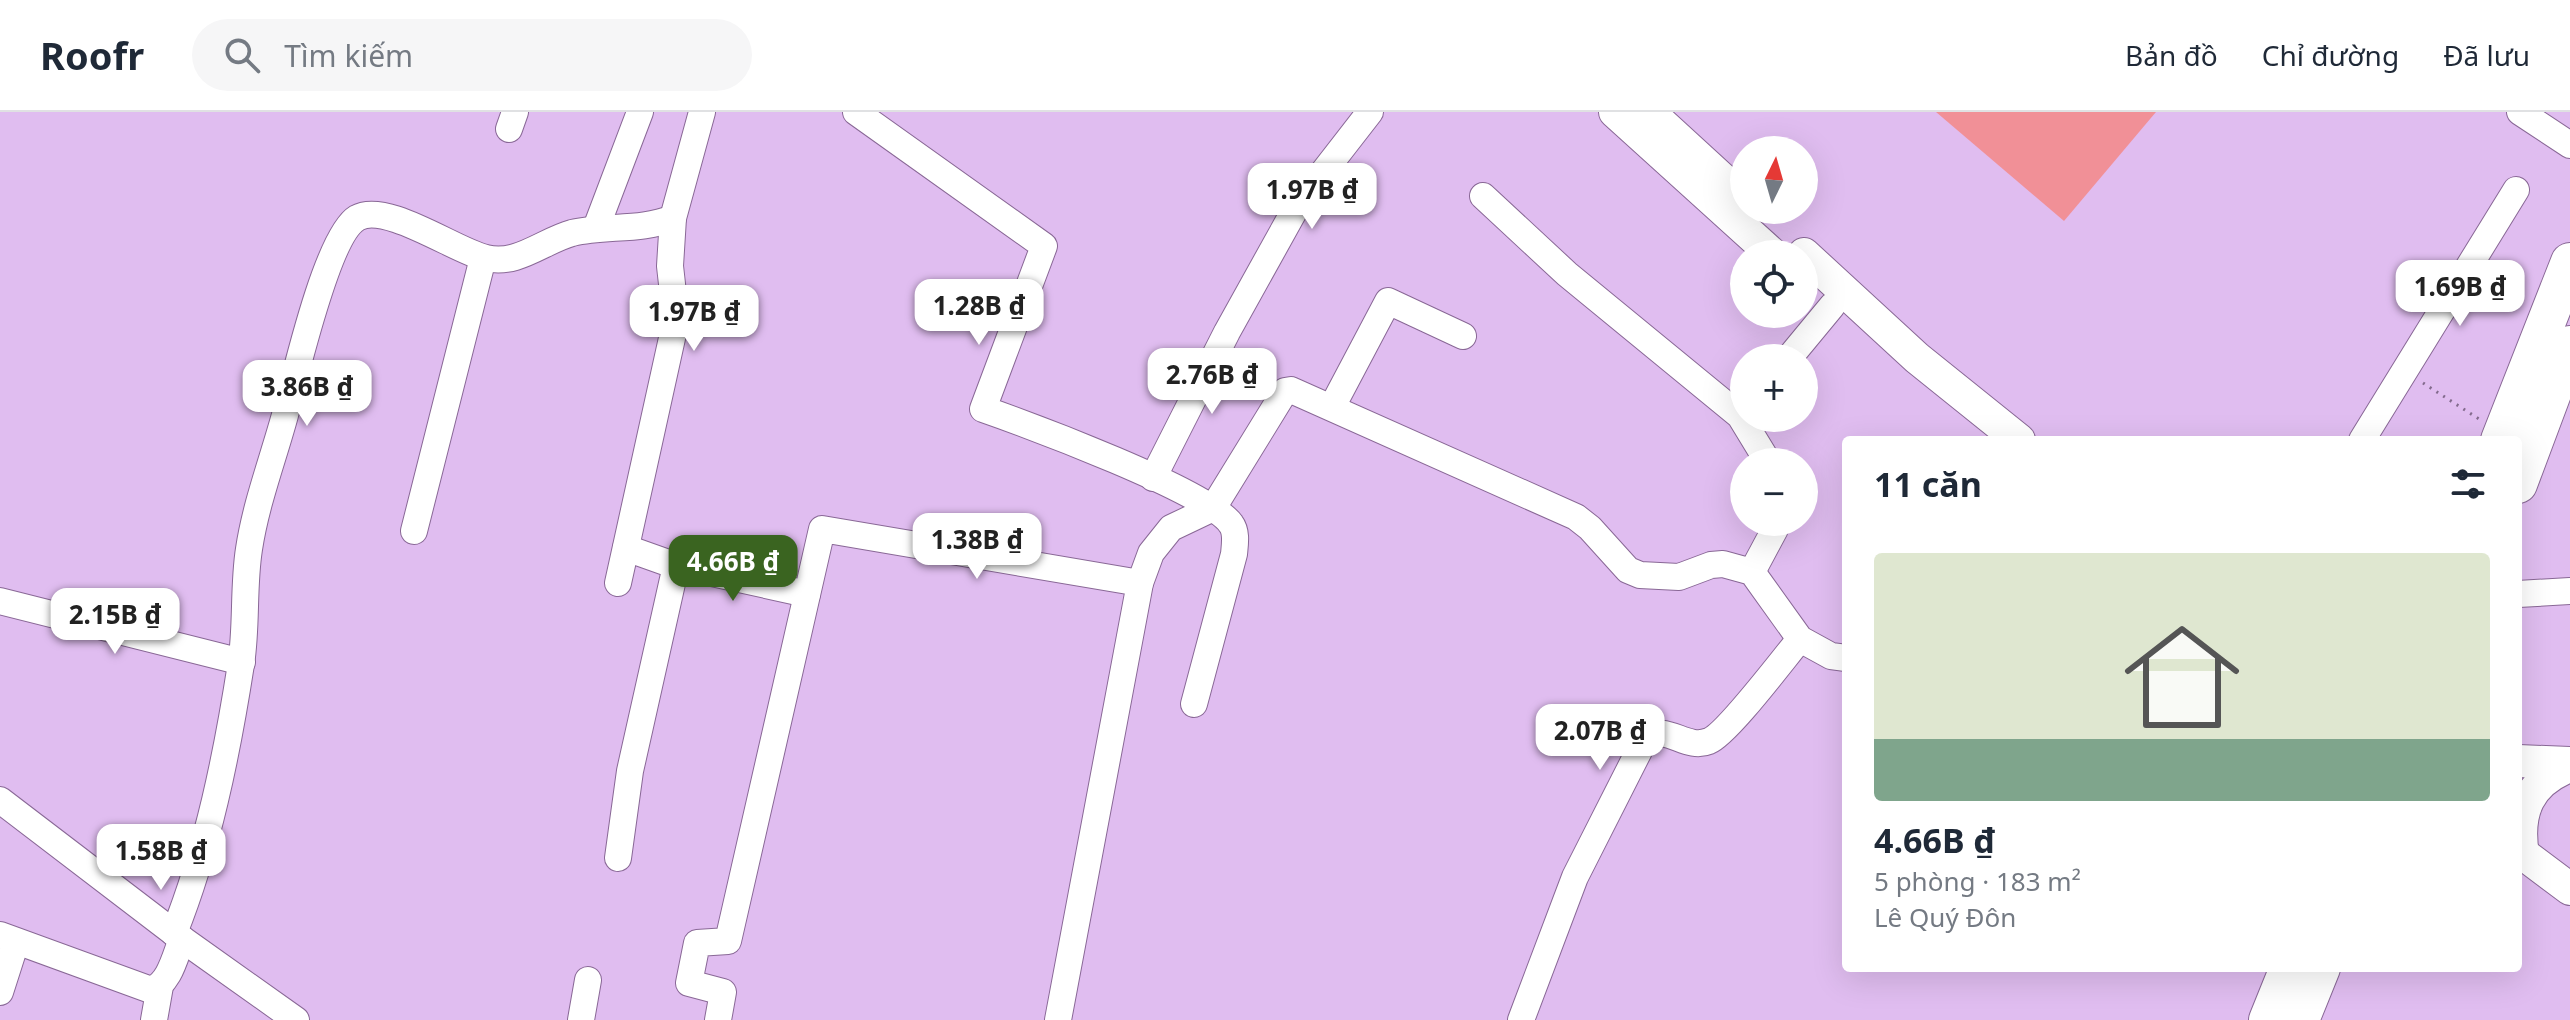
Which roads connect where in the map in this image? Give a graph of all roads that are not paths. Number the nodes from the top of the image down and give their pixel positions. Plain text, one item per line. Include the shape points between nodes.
1 (640, 112) edge
2 (702, 112) edge
3 (856, 112) edge
4 (1370, 112) edge
5 (1615, 112) edge
6 (1649, 112) edge
7 (2520, 112) edge
8 (2570, 145) edge
9 (1730, 186) edge
10 (2516, 190) dead end
11 (1483, 196) dead end
12 (673, 218) junction
13 (1771, 224) edge
14 (596, 228) junction
15 (1757, 240) edge
16 (1789, 240) edge
17 (483, 258) junction
18 (2570, 262) edge
19 (1818, 267) edge
20 (1818, 294) edge
21 (1832, 306) junction
22 (2562, 334) edge
23 (1463, 336) dead end
24 (1801, 344) edge
25 (1730, 404) edge
26 (1332, 407) junction
27 (1985, 436) edge
28 (2014, 436) edge
29 (2364, 436) edge
30 (2502, 436) edge
31 (2522, 470) edge
32 (1153, 478) junction
33 (1213, 508) junction
34 (414, 531) dead end
35 (1771, 536) edge
36 (626, 548) junction
37 (671, 564) junction
38 (1752, 572) junction
39 (618, 583) dead end
40 (1140, 583) junction
41 (2570, 591) edge
42 (807, 594) junction
43 (2522, 594) edge
44 (0, 601) edge
45 (1800, 639) junction
46 (1842, 657) edge
47 (242, 662) junction
48 (1194, 704) dead end
49 (2522, 761) edge
50 (2570, 764) edge
51 (0, 800) edge
52 (2522, 825) edge
53 (2522, 853) edge
54 (618, 858) dead end
55 (2570, 889) edge
56 (178, 936) junction
57 (8, 939) edge
58 (2287, 972) edge
59 (2319, 972) edge
60 (588, 980) dead end
61 (160, 986) junction
62 (0, 992) edge
63 (154, 1020) edge
64 (296, 1020) edge
65 (581, 1020) edge
66 (718, 1020) edge
67 (1058, 1020) edge
68 (1521, 1020) edge
69 (2268, 1020) edge
70 (2300, 1020) edge

1 - 14 street
2 - 12 street
3 - 32 street via 1044,246 983,409
4 - 32 street via 1297,206
5 - 15 main road
6 - 9 main road
7 - 8 street
10 - 29 street
11 - 25 street via 1567,274
12 - 14 street via 658,224
12 - 36 street via 670,266 676,320
13 - 16 main road
14 - 17 street via 568,234 526,254
17 - 34 street
17 - 47 street via 373,214 358,217 347,228 306,331 253,525
18 - 22 highway
19 - 28 main road via 1917,358
20 - 21 main road
21 - 24 street
21 - 27 main road
22 - 30 highway
22 - 31 highway
23 - 26 street via 1388,301
26 - 33 street via 1285,391
26 - 38 street via 1576,517 1628,570 1640,575 1679,577 1723,564
32 - 33 street
33 - 40 street via 1171,528 1151,553
33 - 48 street via 1232,524 1234,554
35 - 38 street
36 - 37 street
36 - 39 street
37 - 42 street
37 - 54 street via 673,586 630,771
38 - 45 street
40 - 42 street via 822,529
40 - 67 street
41 - 43 street
42 - 66 street via 728,941 697,943 689,983 723,992
44 - 47 street
45 - 46 street
45 - 68 street via 1711,741 1688,742 1662,732 1645,739 1575,877
47 - 56 street
49 - 50 main road
50 - 52 main road via 2539,784
51 - 56 street
53 - 55 main road
56 - 61 street
56 - 64 street
57 - 61 street via 151,990
57 - 62 street
58 - 69 highway
59 - 70 highway
60 - 65 street
61 - 63 street

